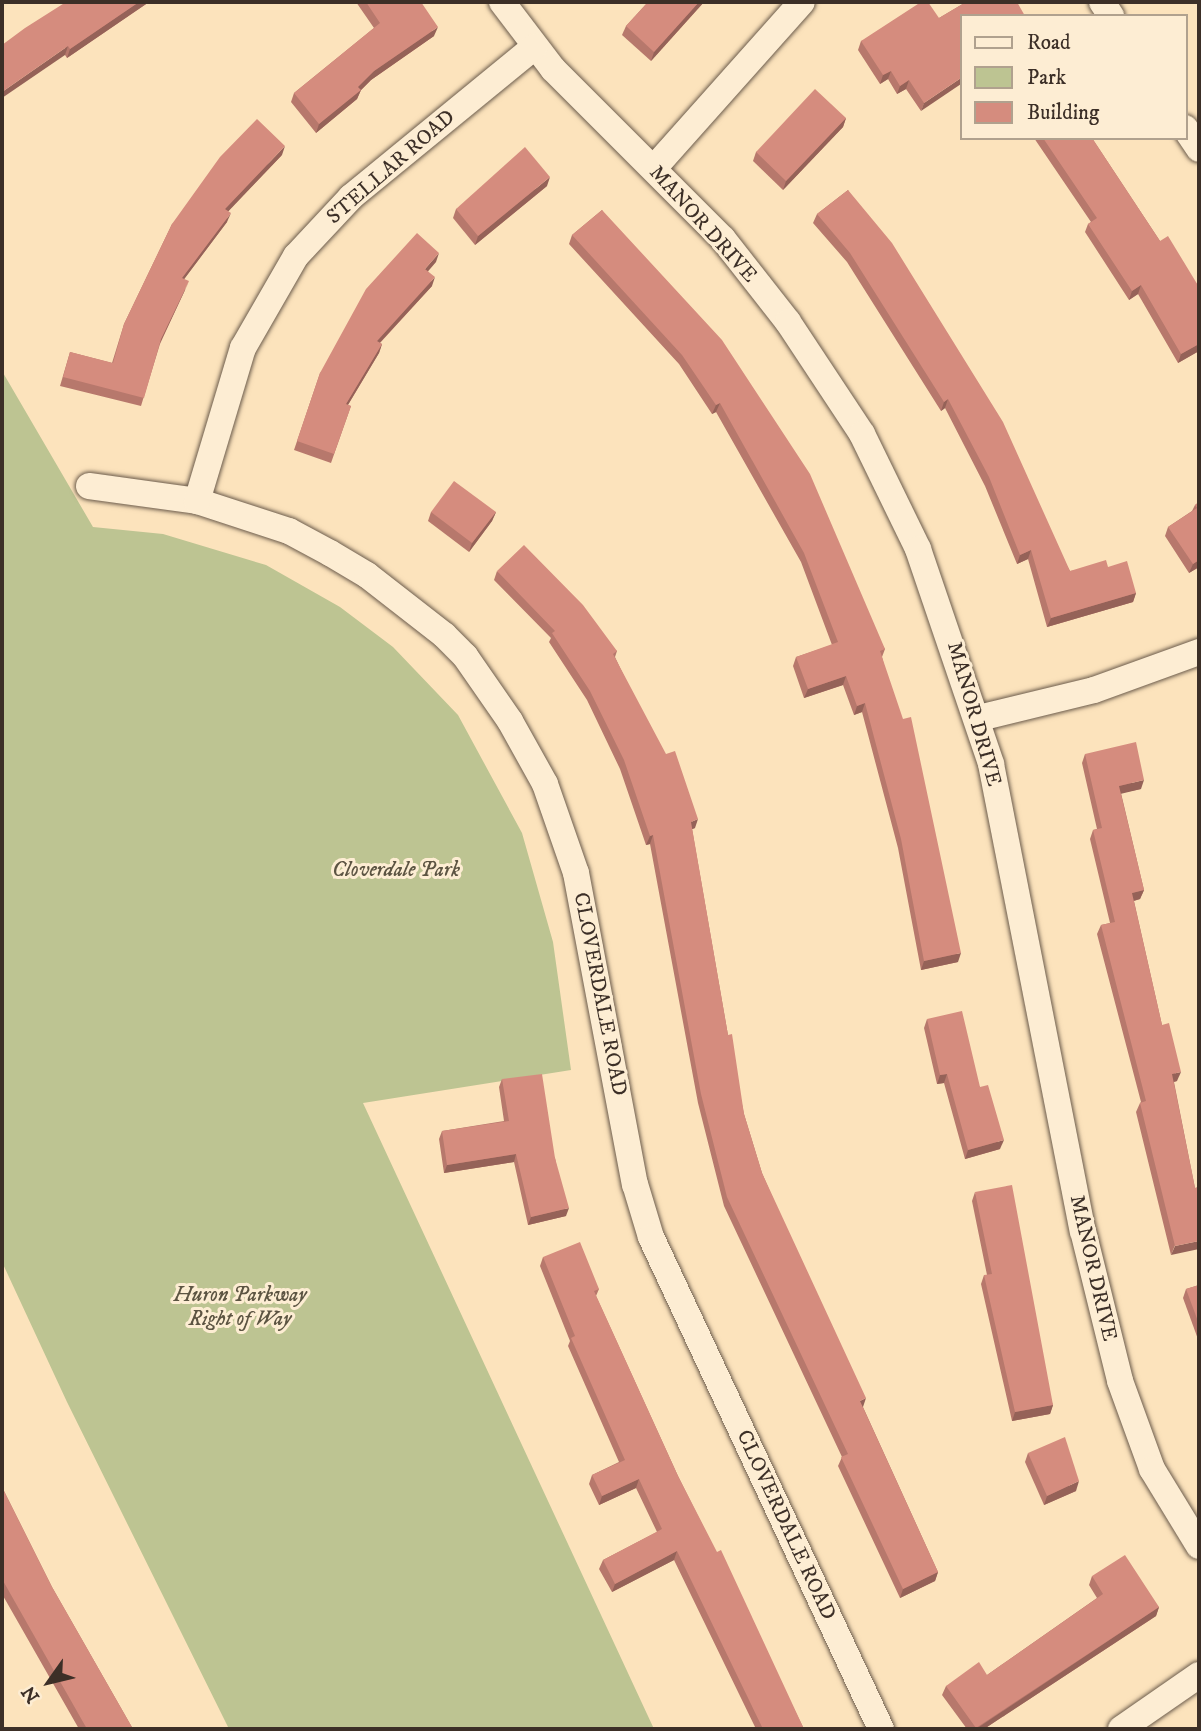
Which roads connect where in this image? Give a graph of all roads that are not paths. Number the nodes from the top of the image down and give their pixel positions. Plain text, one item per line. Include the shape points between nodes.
1 (502, 2) edge
2 (802, 2) edge
3 (534, 47) junction
4 (1187, 131) edge
5 (1199, 149) edge
6 (654, 168) junction
7 (89, 486) dead end
8 (197, 501) junction
9 (1199, 652) edge
10 (979, 718) junction
11 (1199, 1546) edge
12 (1199, 1675) edge
13 (881, 1729) edge
14 (1121, 1729) edge

1 - 3 street, MANOR DRIVE
2 - 6 street
3 - 6 street, MANOR DRIVE via 593,112
3 - 8 street, STELLAR ROAD via 351,197 296,256 243,348
4 - 5 street
6 - 10 street, MANOR DRIVE via 723,239 780,312 862,434 918,549
7 - 8 street, CLOVERDALE ROAD
8 - 13 street, CLOVERDALE ROAD via 289,531 376,582 465,656 531,755 576,873 635,1184 651,1237
9 - 10 street via 1094,690
10 - 11 street, MANOR DRIVE via 1035,975 1083,1231 1120,1381 1156,1478
12 - 14 street

